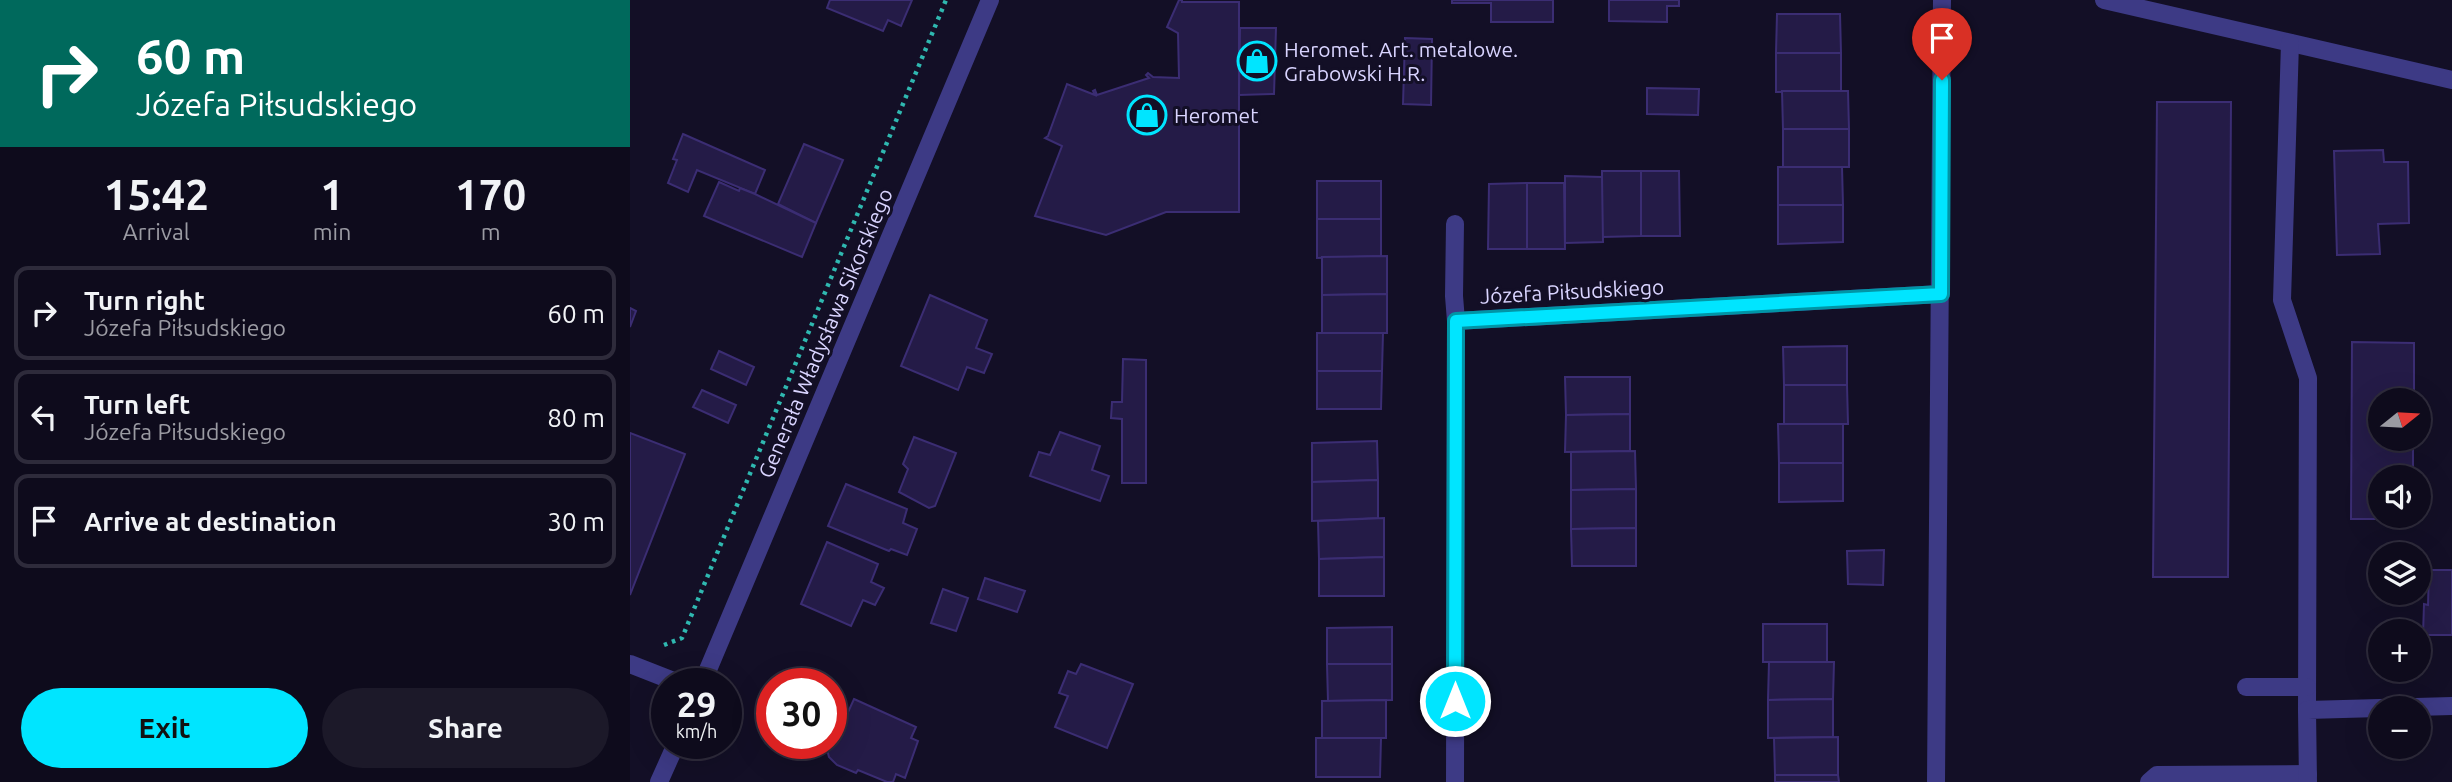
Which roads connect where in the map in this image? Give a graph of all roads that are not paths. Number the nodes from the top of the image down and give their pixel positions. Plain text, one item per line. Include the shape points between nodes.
1 (990, 0) edge
2 (1942, 0) edge
3 (2104, 0) edge
4 (2290, 43) junction
5 (2452, 80) edge
6 (1455, 224) dead end
7 (1941, 294) junction
8 (1456, 321) junction
9 (709, 668) edge
10 (2246, 687) dead end
11 (2307, 687) junction
12 (2452, 706) edge
13 (2307, 710) junction
14 (669, 759) edge
15 (2308, 778) edge
16 (659, 782) edge
17 (1455, 782) edge
18 (1936, 782) edge
19 (2149, 782) edge

1 - 9 street, Generała Władysława Sikorskiego
2 - 7 street
3 - 4 street
4 - 5 street
4 - 11 street via 2282,300 2308,378
6 - 8 street
7 - 8 street, Józefa Piłsudskiego
7 - 18 street
8 - 17 street, Józefa Piłsudskiego
10 - 11 street
11 - 13 street
12 - 13 street
13 - 15 street
14 - 16 street
15 - 19 street via 2157,775

